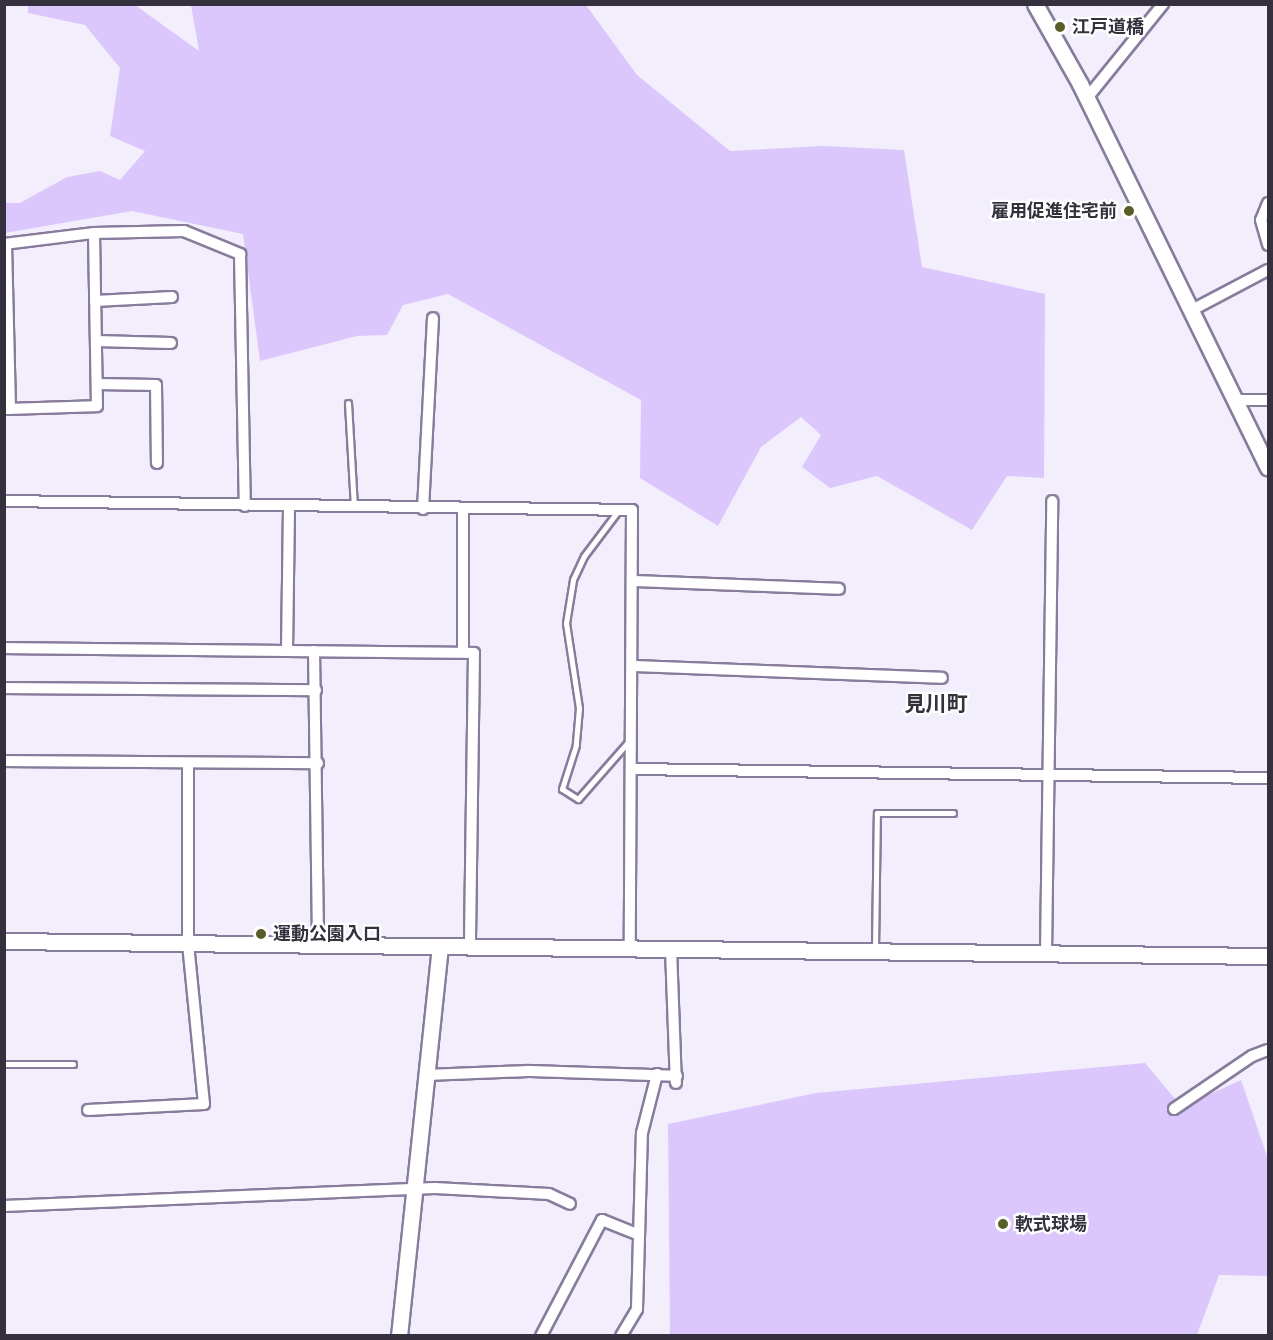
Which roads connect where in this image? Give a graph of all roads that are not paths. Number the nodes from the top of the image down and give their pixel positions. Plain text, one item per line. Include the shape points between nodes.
1 (1035, 4) edge
2 (1163, 4) edge
3 (1087, 98) junction
4 (1269, 203) edge
5 (94, 233) junction
6 (5, 244) edge
7 (1269, 245) edge
8 (1269, 270) edge
9 (172, 297) dead end
10 (95, 301) junction
11 (1192, 310) junction
12 (433, 318) dead end
13 (96, 341) junction
14 (171, 343) dead end
15 (97, 384) junction
16 (1236, 400) junction
17 (1269, 400) edge
18 (348, 403) dead end
19 (7, 409) edge
20 (157, 463) dead end
21 (1269, 467) edge
22 (4, 501) edge
23 (1052, 501) dead end
24 (245, 506) junction
25 (289, 506) junction
26 (354, 507) junction
27 (423, 508) junction
28 (463, 509) junction
29 (618, 510) junction
30 (633, 581) junction
31 (839, 589) dead end
32 (4, 648) edge
33 (287, 651) junction
34 (314, 651) junction
35 (463, 652) junction
36 (633, 666) junction
37 (942, 678) dead end
38 (4, 688) edge
39 (316, 690) junction
40 (632, 737) junction
41 (4, 761) edge
42 (318, 763) junction
43 (188, 764) junction
44 (632, 769) junction
45 (1046, 774) junction
46 (1269, 778) edge
47 (953, 813) dead end
48 (4, 941) edge
49 (188, 943) junction
50 (318, 945) junction
51 (440, 946) junction
52 (470, 946) junction
53 (630, 948) junction
54 (671, 949) junction
55 (875, 951) junction
56 (1046, 953) junction
57 (1269, 956) edge
58 (1269, 1050) edge
59 (4, 1064) edge
60 (74, 1064) dead end
61 (657, 1074) junction
62 (426, 1075) junction
63 (1174, 1109) dead end
64 (88, 1110) dead end
65 (414, 1190) junction
66 (570, 1204) dead end
67 (4, 1206) edge
68 (639, 1235) junction
69 (399, 1335) edge
70 (541, 1335) edge
71 (621, 1335) edge

1 - 3 street
2 - 3 street
3 - 11 street
4 - 7 street via 1261,220
5 - 6 street
5 - 10 street
5 - 24 street via 184,231 240,254
6 - 19 street
8 - 11 street
9 - 10 street
10 - 13 street
11 - 16 street
12 - 27 street
13 - 14 street
13 - 15 street
15 - 19 street via 97,406
15 - 20 street via 156,385
16 - 17 street
16 - 21 street
18 - 26 lane
22 - 24 street
23 - 45 street
24 - 25 street
25 - 26 street
25 - 33 street
26 - 27 street
27 - 28 street
28 - 29 street
28 - 35 street
29 - 30 street via 632,510
29 - 40 lane via 584,556 573,580 566,623 579,708 576,746 562,789 578,799
30 - 31 street
30 - 36 street
32 - 33 street
33 - 34 street
34 - 35 street
34 - 39 street
35 - 52 street via 474,653
36 - 37 street
36 - 40 street
38 - 39 street
39 - 42 street
40 - 44 street
41 - 43 street
42 - 43 street
42 - 50 street
43 - 49 street
44 - 45 street
44 - 53 street
45 - 46 street
45 - 56 street
47 - 55 lane via 877,813
48 - 49 street
49 - 50 street
49 - 64 street via 204,1104
50 - 51 street
51 - 52 street
51 - 62 street
52 - 53 street
53 - 54 street
54 - 55 street
54 - 61 street via 676,1079
55 - 56 street
56 - 57 street
58 - 63 street via 1252,1056
59 - 60 lane
61 - 62 street via 528,1071
61 - 68 street via 642,1133
62 - 65 street
65 - 66 street via 491,1189 549,1194
65 - 67 street
65 - 69 street
68 - 70 street via 602,1220
68 - 71 street via 637,1309

